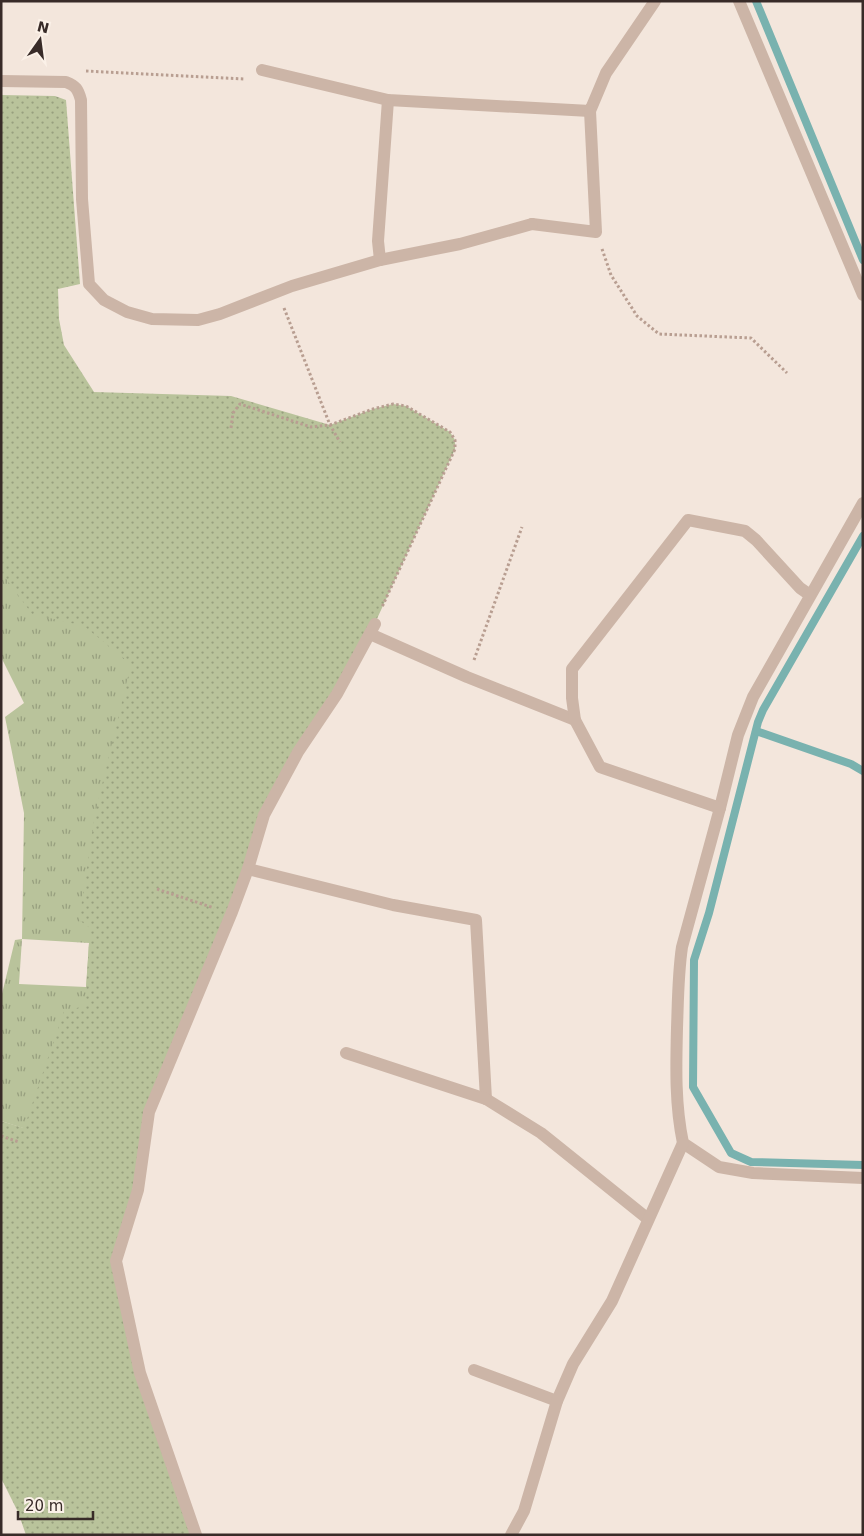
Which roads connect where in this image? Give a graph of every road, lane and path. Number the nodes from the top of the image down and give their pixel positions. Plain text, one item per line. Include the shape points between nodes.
1 (656, 1) edge
2 (739, 1) edge
3 (262, 70) joint
4 (1, 81) edge
5 (66, 82) junction
6 (388, 100) junction
7 (590, 111) junction
8 (596, 232) junction
9 (380, 260) junction
10 (277, 291) junction
11 (863, 295) edge
12 (787, 373) dead end
13 (330, 425) junction
14 (231, 428) dead end
15 (340, 442) dead end
16 (863, 502) edge
17 (522, 527) dead end
18 (810, 595) junction
19 (372, 629) junction
20 (467, 678) junction
21 (575, 720) junction
22 (720, 808) junction
23 (248, 870) junction
24 (157, 889) dead end
25 (232, 912) junction
26 (346, 1053) dead end
27 (486, 1099) junction
28 (1, 1136) edge
29 (19, 1142) dead end
30 (683, 1143) junction
31 (863, 1178) edge
32 (648, 1219) junction
33 (474, 1370) dead end
34 (557, 1401) junction
35 (196, 1535) edge
36 (511, 1535) edge

1 - 7 street via 606,74
2 - 11 street
3 - 5 path via 246,79 86,71
3 - 6 street
4 - 5 street
5 - 10 street via 74,85 81,100 82,199 89,284 104,300 127,312 152,319 198,320
6 - 7 street
6 - 9 street via 378,241
7 - 8 street
8 - 9 street via 532,224 460,244
8 - 12 path via 611,275 637,316 658,334 751,338
9 - 10 street
10 - 13 path
13 - 14 path via 311,427 240,404 233,413
13 - 15 path
13 - 19 path via 394,404 406,406 450,432 455,440 455,449
16 - 18 street
17 - 20 path
18 - 21 street via 745,531 688,520 572,669
18 - 22 street via 753,697 738,735
19 - 20 street
19 - 23 street via 264,815
20 - 21 street
21 - 22 street via 600,767
22 - 30 street via 679,968 676,1087
23 - 25 street
23 - 27 street via 393,905 476,920
24 - 25 path
25 - 35 street via 149,1112 138,1190 116,1261 140,1373
26 - 27 street
27 - 32 street via 541,1133
28 - 29 path
30 - 31 street via 719,1167 753,1173
30 - 32 street
32 - 34 street via 612,1301 573,1364
33 - 34 street
34 - 36 street via 524,1512

